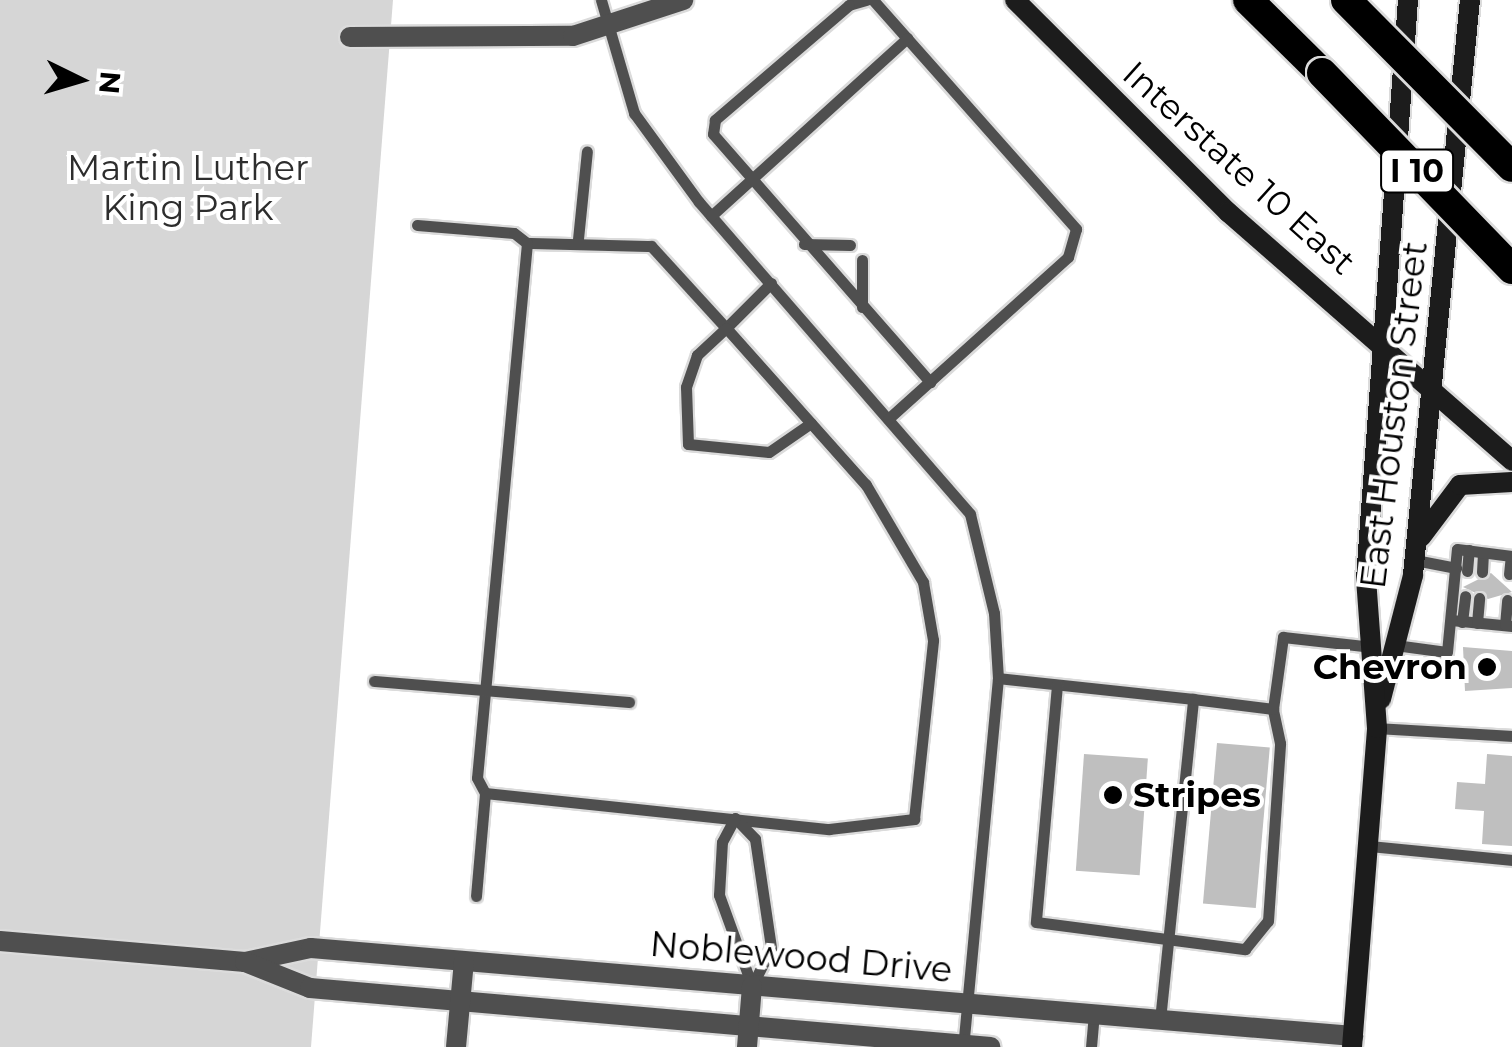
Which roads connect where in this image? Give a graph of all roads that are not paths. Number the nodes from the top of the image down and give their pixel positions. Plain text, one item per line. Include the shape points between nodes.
1 (601, 0) edge
2 (682, 0) edge
3 (869, 0) edge
4 (1014, 0) edge
5 (1248, 0) edge
6 (1346, 0) edge
7 (1408, 0) edge
8 (1470, 0) edge
9 (610, 30) junction
10 (350, 37) dead end
11 (907, 38) junction
12 (586, 151) dead end
13 (1512, 166) edge
14 (748, 181) junction
15 (711, 216) junction
16 (417, 225) dead end
17 (578, 239) junction
18 (527, 243) junction
19 (804, 244) junction
20 (850, 245) dead end
21 (862, 260) dead end
22 (1512, 269) edge
23 (771, 283) junction
24 (862, 307) junction
25 (726, 328) junction
26 (1381, 338) junction
27 (930, 382) junction
28 (1434, 389) junction
29 (888, 419) junction
30 (811, 423) junction
31 (1512, 461) edge
32 (1512, 482) edge
33 (1416, 551) junction
34 (1483, 553) junction
35 (1511, 556) edge
36 (1461, 569) junction
37 (1482, 572) dead end
38 (1509, 574) dead end
39 (1465, 596) dead end
40 (1479, 598) dead end
41 (1507, 600) dead end
42 (1457, 621) junction
43 (1477, 623) junction
44 (1508, 626) edge
45 (1395, 645) junction
46 (1372, 646) junction
47 (998, 678) junction
48 (374, 681) dead end
49 (1057, 684) junction
50 (484, 690) junction
51 (1193, 699) junction
52 (629, 702) dead end
53 (1273, 708) junction
54 (1377, 722) junction
55 (1512, 736) edge
56 (485, 793) junction
57 (735, 818) junction
58 (1370, 846) junction
59 (1512, 860) edge
60 (476, 896) dead end
61 (1168, 937) junction
62 (0, 942) edge
63 (245, 962) junction
64 (464, 962) junction
65 (752, 986) junction
66 (460, 1001) junction
67 (966, 1004) junction
68 (1094, 1014) junction
69 (1160, 1020) junction
70 (748, 1036) edge
71 (1353, 1042) edge
72 (962, 1044) junction
73 (456, 1047) edge
74 (990, 1047) edge
75 (1091, 1047) edge

1 - 9 lane
2 - 9 street
3 - 11 lane
3 - 14 lane via 849,4 714,120 716,145
4 - 26 main road, Interstate 10 East via 1228,212
5 - 22 highway, I 10, bridge
6 - 13 highway, I 10, bridge
7 - 26 main road, East Houston Street
8 - 28 main road, East Houston Street
9 - 10 street via 452,43
9 - 15 lane via 634,113
11 - 14 lane
11 - 27 lane via 1076,228 1068,257
12 - 17 lane
14 - 15 lane
14 - 19 lane
15 - 23 lane
16 - 18 lane via 514,234
17 - 18 lane
17 - 25 lane via 651,246
18 - 50 lane
19 - 20 lane
19 - 24 lane
21 - 24 lane
23 - 25 lane
23 - 29 lane
24 - 27 lane
25 - 30 lane
25 - 30 lane via 697,355 686,387 688,444 769,452
26 - 28 main road, Interstate 10 East
26 - 46 main road, East Houston Street via 1366,579
27 - 29 lane
28 - 31 main road, Interstate 10 East
28 - 33 main road, East Houston Street
29 - 47 lane via 970,514 994,613
30 - 57 lane via 876,500 923,582 933,640 922,797 914,819 885,829
32 - 33 main road via 1460,484
33 - 36 lane
33 - 45 main road, East Houston Street
34 - 35 lane
34 - 36 lane via 1457,549
34 - 37 lane
35 - 38 lane
36 - 42 lane
39 - 42 lane
40 - 43 lane
41 - 44 lane
42 - 43 lane
42 - 45 lane via 1447,652
43 - 44 lane
45 - 54 main road, East Houston Street
46 - 53 lane via 1283,637
46 - 54 main road, East Houston Street
47 - 49 lane
47 - 67 lane
48 - 50 lane
49 - 51 lane
49 - 61 lane via 1036,922
50 - 52 lane
50 - 56 lane via 476,778
51 - 53 lane
51 - 61 lane
53 - 61 lane via 1280,743 1268,922 1245,949
54 - 55 lane
54 - 58 main road, East Houston Street
56 - 57 lane
56 - 60 lane
57 - 65 lane via 722,842 719,895
57 - 65 lane via 754,839 771,948
58 - 59 lane
58 - 71 main road, East Houston Street
61 - 69 lane
62 - 63 street, Noblewood Drive
63 - 64 street, Noblewood Drive via 311,948
63 - 66 street, Noblewood Drive via 310,988
64 - 65 street, Noblewood Drive
64 - 66 street
65 - 67 street, Noblewood Drive
65 - 70 street
66 - 70 street, Noblewood Drive
66 - 73 street
67 - 68 street, Noblewood Drive
67 - 72 lane
68 - 69 street, Noblewood Drive
68 - 75 lane
69 - 71 street, Noblewood Drive
70 - 72 street, Noblewood Drive
72 - 74 street, Noblewood Drive

